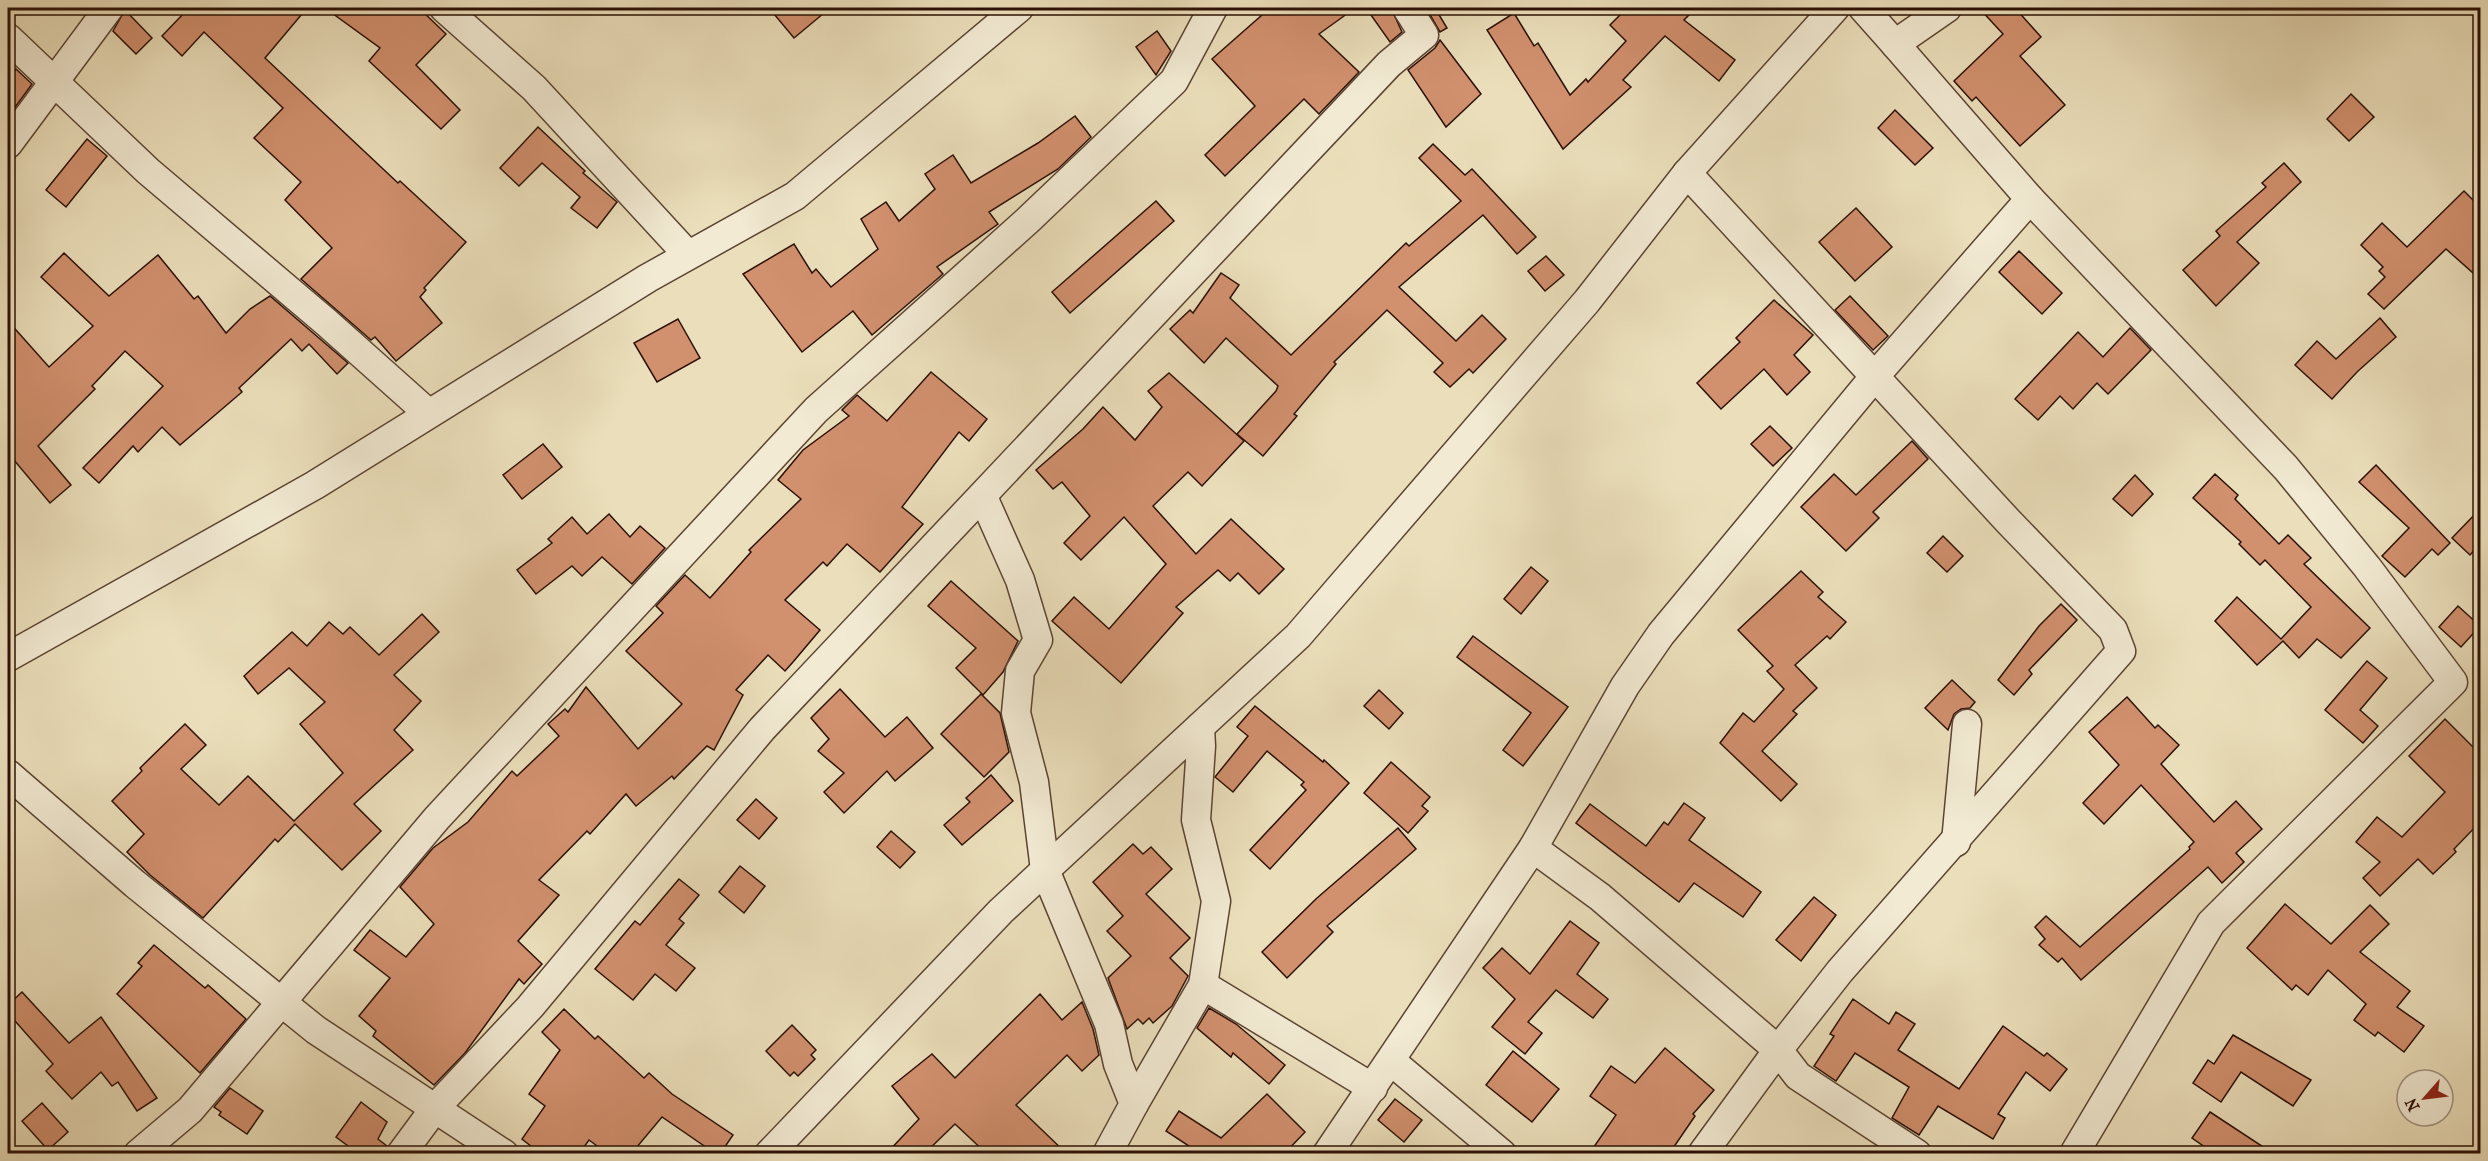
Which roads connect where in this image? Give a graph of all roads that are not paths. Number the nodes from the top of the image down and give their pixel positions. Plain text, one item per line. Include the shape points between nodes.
1 (109, 8) edge
2 (444, 8) edge
3 (1019, 8) edge
4 (1213, 8) edge
5 (1407, 8) edge
6 (1835, 8) edge
7 (1863, 8) edge
8 (1947, 8) edge
9 (8, 38) edge
10 (1895, 44) junction
11 (54, 81) junction
12 (8, 144) edge
13 (1687, 173) junction
14 (2030, 199) junction
15 (688, 255) junction
16 (1875, 376) junction
17 (428, 413) junction
18 (983, 497) junction
19 (8, 657) edge
20 (1967, 724) dead end
21 (1200, 727) junction
22 (8, 774) edge
23 (1956, 842) junction
24 (1533, 848) junction
25 (1045, 870) junction
26 (1203, 985) junction
27 (280, 1001) junction
28 (1778, 1050) junction
29 (1391, 1061) junction
30 (1373, 1088) junction
31 (1134, 1104) junction
32 (435, 1108) junction
33 (138, 1154) edge
34 (400, 1154) edge
35 (504, 1154) edge
36 (769, 1154) edge
37 (1107, 1154) edge
38 (1327, 1154) edge
39 (1502, 1154) edge
40 (1702, 1154) edge
41 (1917, 1154) edge
42 (2074, 1154) edge

1 - 11 street
2 - 15 street via 534,88
3 - 15 street via 795,196
4 - 27 street via 1173,81 1027,221 816,410 437,818
5 - 18 street via 1424,36 1389,64
6 - 13 street
7 - 10 street
8 - 10 street
9 - 11 street
10 - 14 street
11 - 12 street
11 - 17 street via 148,171
13 - 16 street
13 - 21 street via 1587,301 1298,636
14 - 16 street
14 - 42 street via 2286,468 2453,682 2211,923
15 - 17 street
16 - 23 street via 2113,630 2121,651
16 - 24 street via 1661,634 1625,686
17 - 19 street via 315,485
18 - 25 street via 1020,580 1038,640 1020,671 1016,713 1034,782
18 - 32 street via 762,729 530,1007
20 - 23 street
21 - 25 street
21 - 26 street via 1196,820 1216,901
22 - 27 street via 135,884
23 - 28 street via 1840,972
24 - 28 street via 1600,897
24 - 29 street
25 - 31 street via 1108,1024
25 - 36 street via 1000,911
26 - 30 street
26 - 31 street
27 - 32 street via 316,1030
27 - 33 street via 190,1110
28 - 40 street
28 - 41 street via 1798,1076
29 - 30 street
29 - 39 street
30 - 38 street
31 - 37 street
32 - 34 street
32 - 35 street

